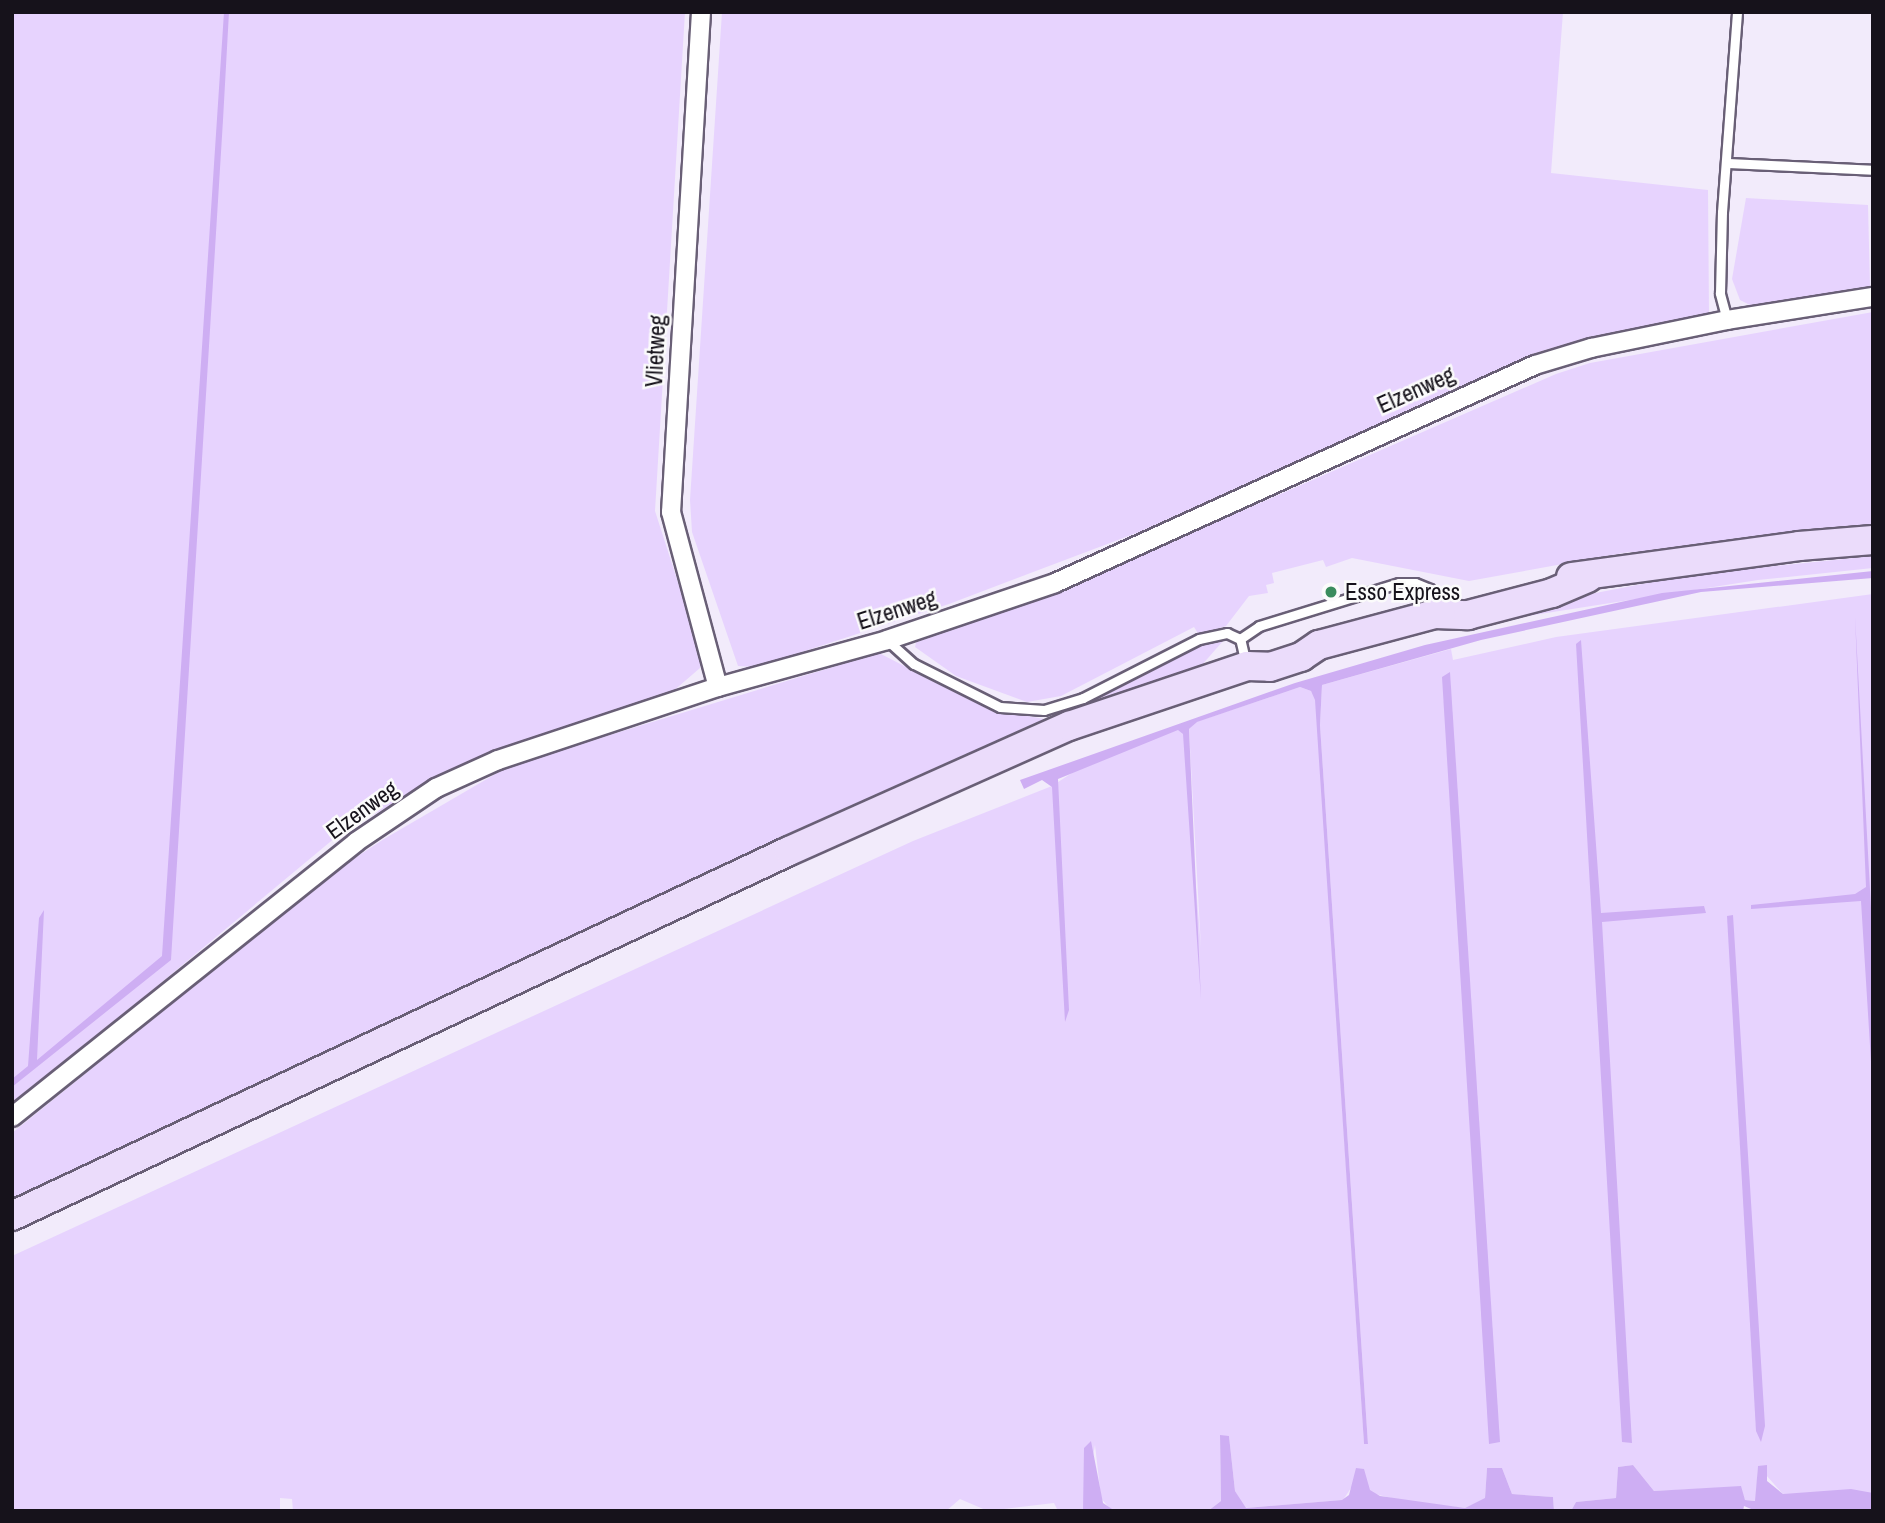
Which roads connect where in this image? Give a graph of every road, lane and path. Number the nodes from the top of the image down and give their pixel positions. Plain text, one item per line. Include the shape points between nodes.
1 (701, 12) edge
2 (1737, 12) edge
3 (1727, 163) junction
4 (1873, 170) edge
5 (1873, 297) edge
6 (1727, 320) junction
7 (1873, 540) edge
8 (1435, 614) junction
9 (1240, 639) junction
10 (887, 640) junction
11 (1247, 666) junction
12 (718, 687) junction
13 (12, 1117) edge
14 (12, 1216) edge

1 - 12 street, Vlietweg via 671,512
2 - 3 lane
3 - 4 lane
3 - 6 lane via 1720,293
5 - 6 street, Elzenweg
6 - 10 street, Elzenweg via 1591,348 1535,365 1055,583
7 - 8 main road via 1786,547 1588,578 1556,577 1466,595
8 - 9 lane via 1430,589 1399,583 1301,610 1259,626
8 - 11 main road via 1319,645 1295,642 1263,653
9 - 10 lane via 1227,633 1199,639 1083,698 1044,710 1000,707 914,664
9 - 11 lane
10 - 12 street, Elzenweg
11 - 14 main road via 1069,726 939,783
12 - 13 street, Elzenweg via 498,760 436,788 356,842

